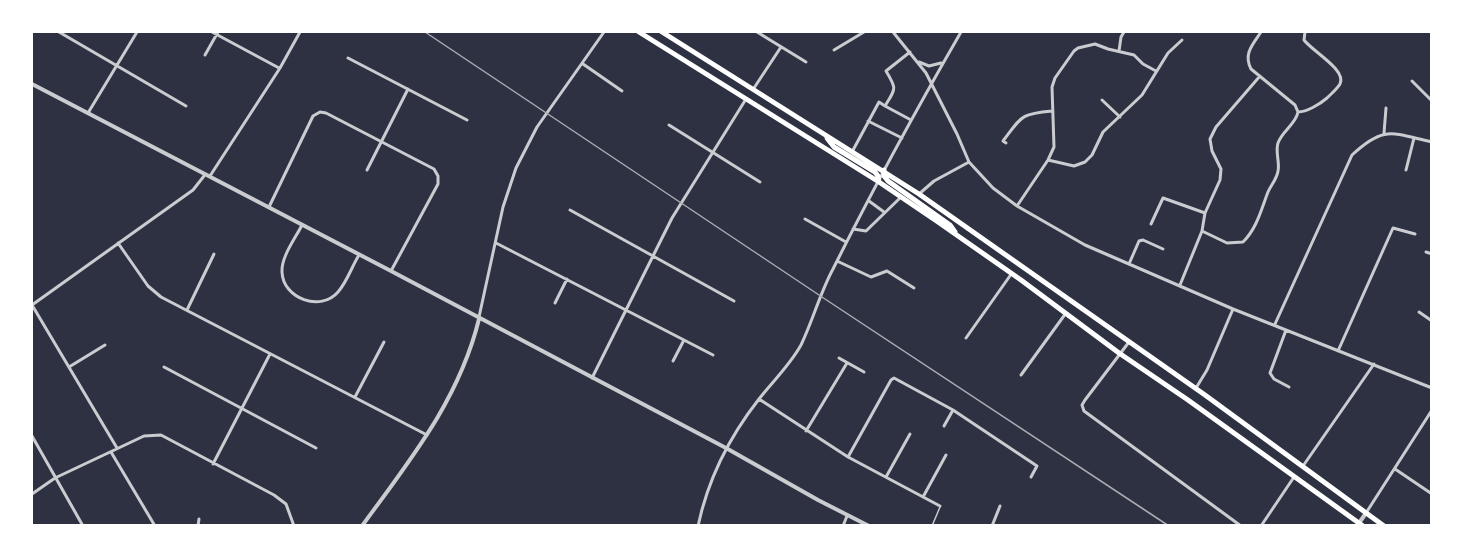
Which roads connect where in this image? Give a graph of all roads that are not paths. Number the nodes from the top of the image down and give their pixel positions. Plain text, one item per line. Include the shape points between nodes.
1 (59, 32) edge
2 (137, 32) edge
3 (212, 32) edge
4 (300, 32) edge
5 (604, 32) edge
6 (639, 32) edge
7 (662, 32) edge
8 (757, 32) edge
9 (864, 32) edge
10 (893, 32) edge
11 (961, 32) edge
12 (1125, 32) edge
13 (1261, 32) edge
14 (1305, 32) edge
15 (218, 33) edge
16 (1182, 40) dead end
17 (781, 46) junction
18 (834, 50) dead end
19 (1119, 51) junction
20 (910, 52) junction
21 (206, 55) dead end
22 (348, 58) dead end
23 (944, 60) junction
24 (807, 62) dead end
25 (918, 62) junction
26 (116, 64) junction
27 (582, 64) junction
28 (280, 68) junction
29 (1156, 71) junction
30 (1260, 76) junction
31 (1412, 81) dead end
32 (932, 83) junction
33 (32, 87) edge
34 (754, 88) junction
35 (408, 89) junction
36 (622, 92) dead end
37 (746, 99) junction
38 (1102, 100) dead end
39 (1431, 101) edge
40 (186, 106) dead end
41 (885, 106) junction
42 (1386, 108) dead end
43 (1052, 111) junction
44 (1298, 112) junction
45 (87, 114) junction
46 (1120, 117) junction
47 (467, 120) dead end
48 (911, 120) junction
49 (868, 121) junction
50 (669, 125) dead end
51 (1384, 133) junction
52 (822, 134) junction
53 (902, 138) junction
54 (1414, 138) junction
55 (381, 142) junction
56 (1006, 142) dead end
57 (1431, 142) edge
58 (852, 152) junction
59 (713, 154) junction
60 (1048, 160) junction
61 (969, 162) junction
62 (367, 170) dead end
63 (884, 170) junction
64 (1406, 170) dead end
65 (207, 177) junction
66 (760, 182) dead end
67 (879, 182) junction
68 (919, 194) junction
69 (902, 195) junction
70 (869, 201) junction
71 (1017, 206) junction
72 (268, 207) junction
73 (570, 210) dead end
74 (884, 212) junction
75 (1205, 213) junction
76 (942, 215) junction
77 (805, 219) dead end
78 (1150, 224) dead end
79 (302, 225) junction
80 (853, 229) junction
81 (1202, 231) junction
82 (1415, 234) dead end
83 (958, 236) junction
84 (118, 243) junction
85 (496, 243) junction
86 (846, 243) junction
87 (1164, 249) dead end
88 (1426, 252) dead end
89 (214, 254) dead end
90 (1431, 254) edge
91 (358, 255) junction
92 (653, 256) junction
93 (837, 261) junction
94 (1129, 264) junction
95 (391, 271) junction
96 (1012, 273) junction
97 (567, 279) junction
98 (1180, 285) junction
99 (914, 288) dead end
100 (734, 301) dead end
101 (555, 303) dead end
102 (32, 304) edge
103 (1233, 309) junction
104 (187, 310) junction
105 (625, 310) junction
106 (1419, 312) dead end
107 (1066, 313) junction
108 (479, 319) junction
109 (1431, 321) edge
110 (1275, 325) junction
111 (1286, 330) junction
112 (966, 338) dead end
113 (684, 340) junction
114 (384, 342) dead end
115 (1129, 342) junction
116 (105, 345) dead end
117 (1338, 351) junction
118 (1119, 353) junction
119 (270, 354) junction
120 (713, 355) dead end
121 (839, 358) dead end
122 (673, 361) dead end
123 (847, 363) junction
124 (1374, 364) junction
125 (69, 367) junction
126 (164, 367) dead end
127 (864, 372) dead end
128 (1021, 375) dead end
129 (592, 378) junction
130 (1289, 387) dead end
131 (1196, 388) junction
132 (1431, 388) edge
133 (355, 397) junction
134 (759, 399) junction
135 (241, 408) junction
136 (952, 410) junction
137 (1431, 410) edge
138 (944, 426) dead end
139 (806, 431) junction
140 (910, 434) dead end
141 (427, 435) junction
142 (32, 436) edge
143 (117, 448) junction
144 (316, 448) dead end
145 (726, 448) junction
146 (111, 452) junction
147 (946, 455) dead end
148 (848, 457) junction
149 (213, 464) junction
150 (1302, 468) junction
151 (1395, 468) junction
152 (1294, 476) junction
153 (886, 477) junction
154 (1031, 477) dead end
155 (55, 478) junction
156 (32, 494) edge
157 (1431, 494) edge
158 (923, 496) junction
159 (940, 506) joint
160 (1000, 506) dead end
161 (1366, 513) junction
162 (847, 516) junction
163 (199, 519) dead end
164 (83, 525) edge
165 (155, 525) edge
166 (198, 525) edge
167 (294, 525) edge
168 (362, 525) edge
169 (698, 525) edge
170 (843, 525) edge
171 (869, 525) edge
172 (932, 525) edge
173 (992, 525) edge
174 (1241, 525) edge
175 (1261, 525) edge
176 (1360, 525) edge
177 (1384, 525) edge

1 - 26 street
2 - 26 street
3 - 15 street
4 - 28 street
5 - 27 street
6 - 37 highway
7 - 34 highway
8 - 17 street
9 - 18 street
10 - 20 street
11 - 23 street
12 - 19 street
13 - 30 street via 1247,56 1251,69
14 - 44 street via 1304,40 1341,76 1340,84 1324,100
15 - 21 street
15 - 28 street
16 - 29 street
17 - 24 street
17 - 34 street
19 - 29 street via 1134,55
19 - 43 street via 1095,44 1074,51 1055,78
20 - 25 street
20 - 41 street via 886,71 895,86
22 - 35 street
23 - 25 street via 931,66
23 - 32 street
25 - 32 street
26 - 40 street
26 - 45 street
27 - 36 street
27 - 85 street via 520,158 503,207
28 - 65 street
29 - 46 street via 1142,95
30 - 44 street via 1295,105
30 - 75 street via 1210,139 1221,170
31 - 39 street
32 - 48 street
32 - 61 street
33 - 45 street
34 - 52 highway
35 - 47 street
35 - 55 street
37 - 59 street
37 - 67 highway
38 - 46 street
41 - 48 street
41 - 49 street via 879,102
42 - 51 street
43 - 56 street via 1022,117 1003,141
43 - 60 street via 1054,147
44 - 81 street via 1278,142 1277,177 1249,235 1243,242 1227,243
45 - 65 street
46 - 60 street via 1103,132 1085,162 1074,166
48 - 53 street
49 - 53 street
49 - 58 street
50 - 59 street
51 - 54 street
51 - 110 street via 1367,140 1352,155
52 - 58 highway
52 - 67 highway via 834,147 874,172
53 - 63 street
54 - 57 street
54 - 64 street
55 - 62 street
55 - 72 street via 320,112 314,116
55 - 95 street via 434,169 438,176 438,184
58 - 63 highway
59 - 66 street
59 - 92 street
60 - 71 street
61 - 68 street
61 - 71 street
63 - 67 street
63 - 68 highway
63 - 69 highway via 885,179
65 - 72 street
65 - 84 street
67 - 69 highway
67 - 70 street
68 - 76 highway
69 - 74 street
69 - 76 highway
69 - 83 highway
70 - 74 street
70 - 80 street
71 - 94 street via 1085,245
72 - 79 street
73 - 92 street
74 - 80 street via 866,231
75 - 78 street via 1163,198
75 - 81 street
76 - 83 highway
76 - 115 highway
77 - 86 street
79 - 91 street
79 - 91 street via 282,272 288,288 298,297 319,303 330,299 339,291
80 - 86 street
81 - 98 street
82 - 117 street via 1393,228
83 - 96 highway
84 - 102 street
84 - 104 street via 148,286
85 - 97 street
85 - 108 street
86 - 93 street
87 - 94 street via 1143,240
88 - 90 street
89 - 104 street
91 - 95 street
92 - 100 street
92 - 105 street
93 - 99 street via 871,277 889,271
93 - 134 street via 800,347
94 - 98 street
95 - 108 street
96 - 107 highway
96 - 112 street
97 - 101 street
97 - 105 street
98 - 103 street
102 - 125 street
103 - 110 street
103 - 131 street
104 - 119 street
105 - 113 street
105 - 129 street
106 - 109 street
107 - 118 highway
107 - 128 street
108 - 129 street
108 - 141 street via 460,376
110 - 111 street
111 - 117 street
111 - 130 street via 1270,371 1272,378
113 - 120 street
113 - 122 street
114 - 133 street
115 - 118 street
115 - 131 highway
116 - 125 street
117 - 124 street
118 - 152 highway
118 - 174 street via 1084,400 1084,411
119 - 133 street
119 - 135 street
121 - 123 street
123 - 127 street
123 - 139 street
124 - 132 street
124 - 150 street
125 - 143 street
126 - 135 street
129 - 145 street
131 - 150 highway
133 - 141 street
134 - 139 street
134 - 145 street
135 - 144 street
135 - 149 street
136 - 138 street
136 - 148 street via 894,378
136 - 154 street via 1037,466
137 - 151 street
139 - 148 street
140 - 153 street
141 - 168 street
142 - 155 street
143 - 146 street
143 - 149 street via 144,436 161,435
145 - 162 street
145 - 169 street
146 - 155 street
146 - 165 street
147 - 158 street
148 - 153 street
149 - 167 street via 286,504
150 - 161 highway
151 - 157 street
151 - 161 street
152 - 175 street
152 - 176 highway
153 - 158 street
155 - 156 street
155 - 164 street
158 - 159 street
159 - 172 lane
160 - 173 street
161 - 176 street
161 - 177 highway
162 - 170 street
162 - 171 street
163 - 166 street

